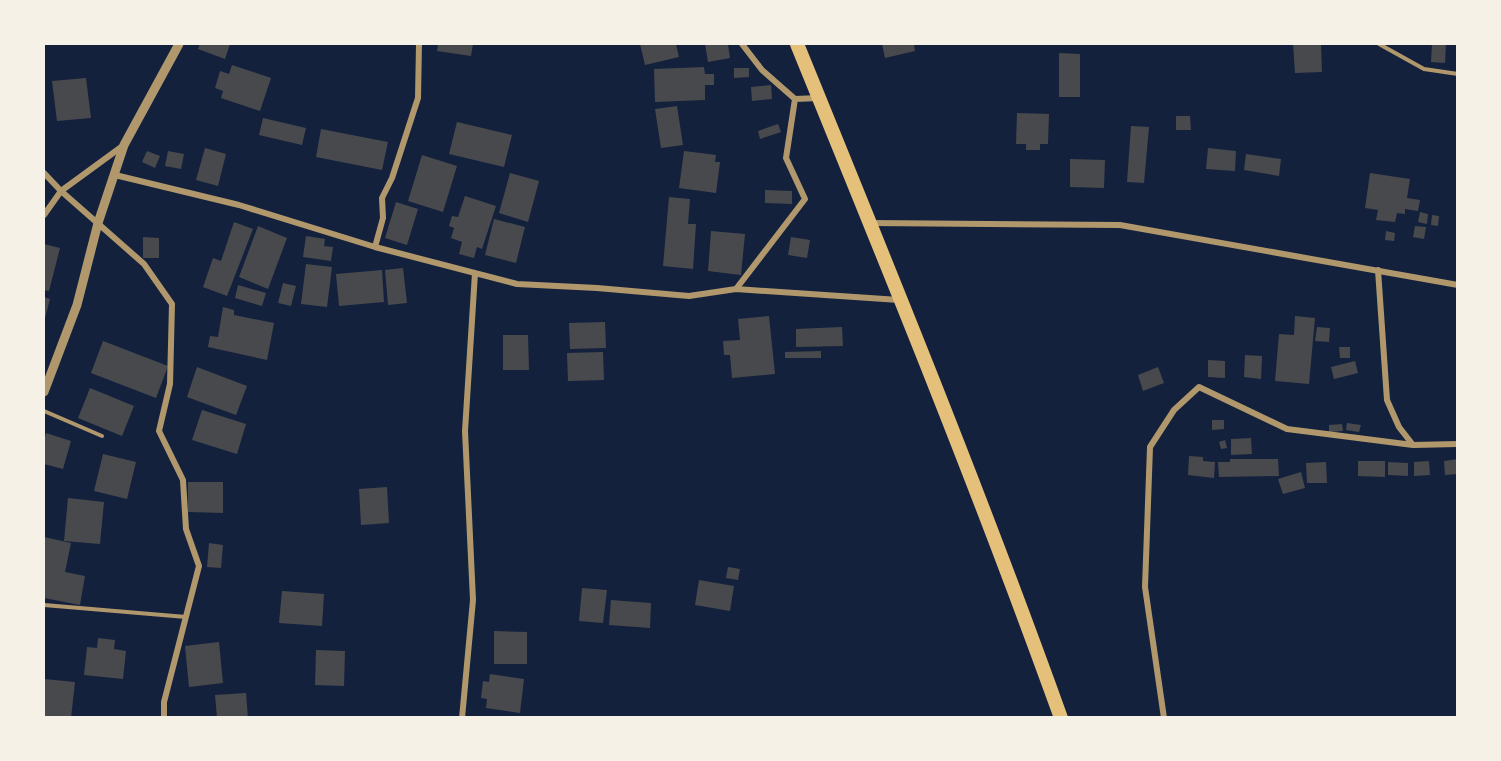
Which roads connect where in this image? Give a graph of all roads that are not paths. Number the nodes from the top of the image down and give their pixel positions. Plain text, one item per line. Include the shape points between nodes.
1 (179, 44) edge
2 (419, 44) edge
3 (742, 44) edge
4 (797, 44) edge
5 (1379, 44) edge
6 (1458, 74) edge
7 (819, 98) junction
8 (795, 99) junction
9 (124, 145) junction
10 (44, 173) edge
11 (115, 176) junction
12 (61, 191) junction
13 (44, 215) edge
14 (870, 223) junction
15 (98, 224) junction
16 (375, 247) junction
17 (1378, 270) junction
18 (475, 273) junction
19 (1458, 285) edge
20 (736, 290) junction
21 (901, 300) junction
22 (45, 387) edge
23 (44, 411) edge
24 (102, 436) dead end
25 (1458, 444) edge
26 (1413, 445) junction
27 (44, 605) edge
28 (186, 617) junction
29 (164, 717) edge
30 (462, 717) edge
31 (1061, 717) edge
32 (1164, 717) edge

1 - 9 street
2 - 16 street via 418,98 382,198 383,218
3 - 8 street via 762,70
4 - 7 highway
5 - 6 lane via 1424,69
7 - 8 street
7 - 14 highway
8 - 20 street via 786,158 805,199
9 - 11 street
9 - 12 street
10 - 12 street
11 - 15 street
11 - 16 street via 239,205
12 - 13 street
12 - 15 street
14 - 17 street via 1120,225
14 - 21 highway
15 - 22 street via 77,305
15 - 28 street via 144,264 172,304 170,384 159,431 183,480 186,529 199,566
16 - 18 street
17 - 19 street
17 - 26 street via 1387,400 1399,427
18 - 20 street via 517,284 689,296
18 - 30 street via 465,431 473,600
20 - 21 street
21 - 31 highway
23 - 24 lane
25 - 26 street
26 - 32 street via 1287,429 1199,387 1174,410 1150,447 1145,587
27 - 28 lane
28 - 29 street via 164,702

